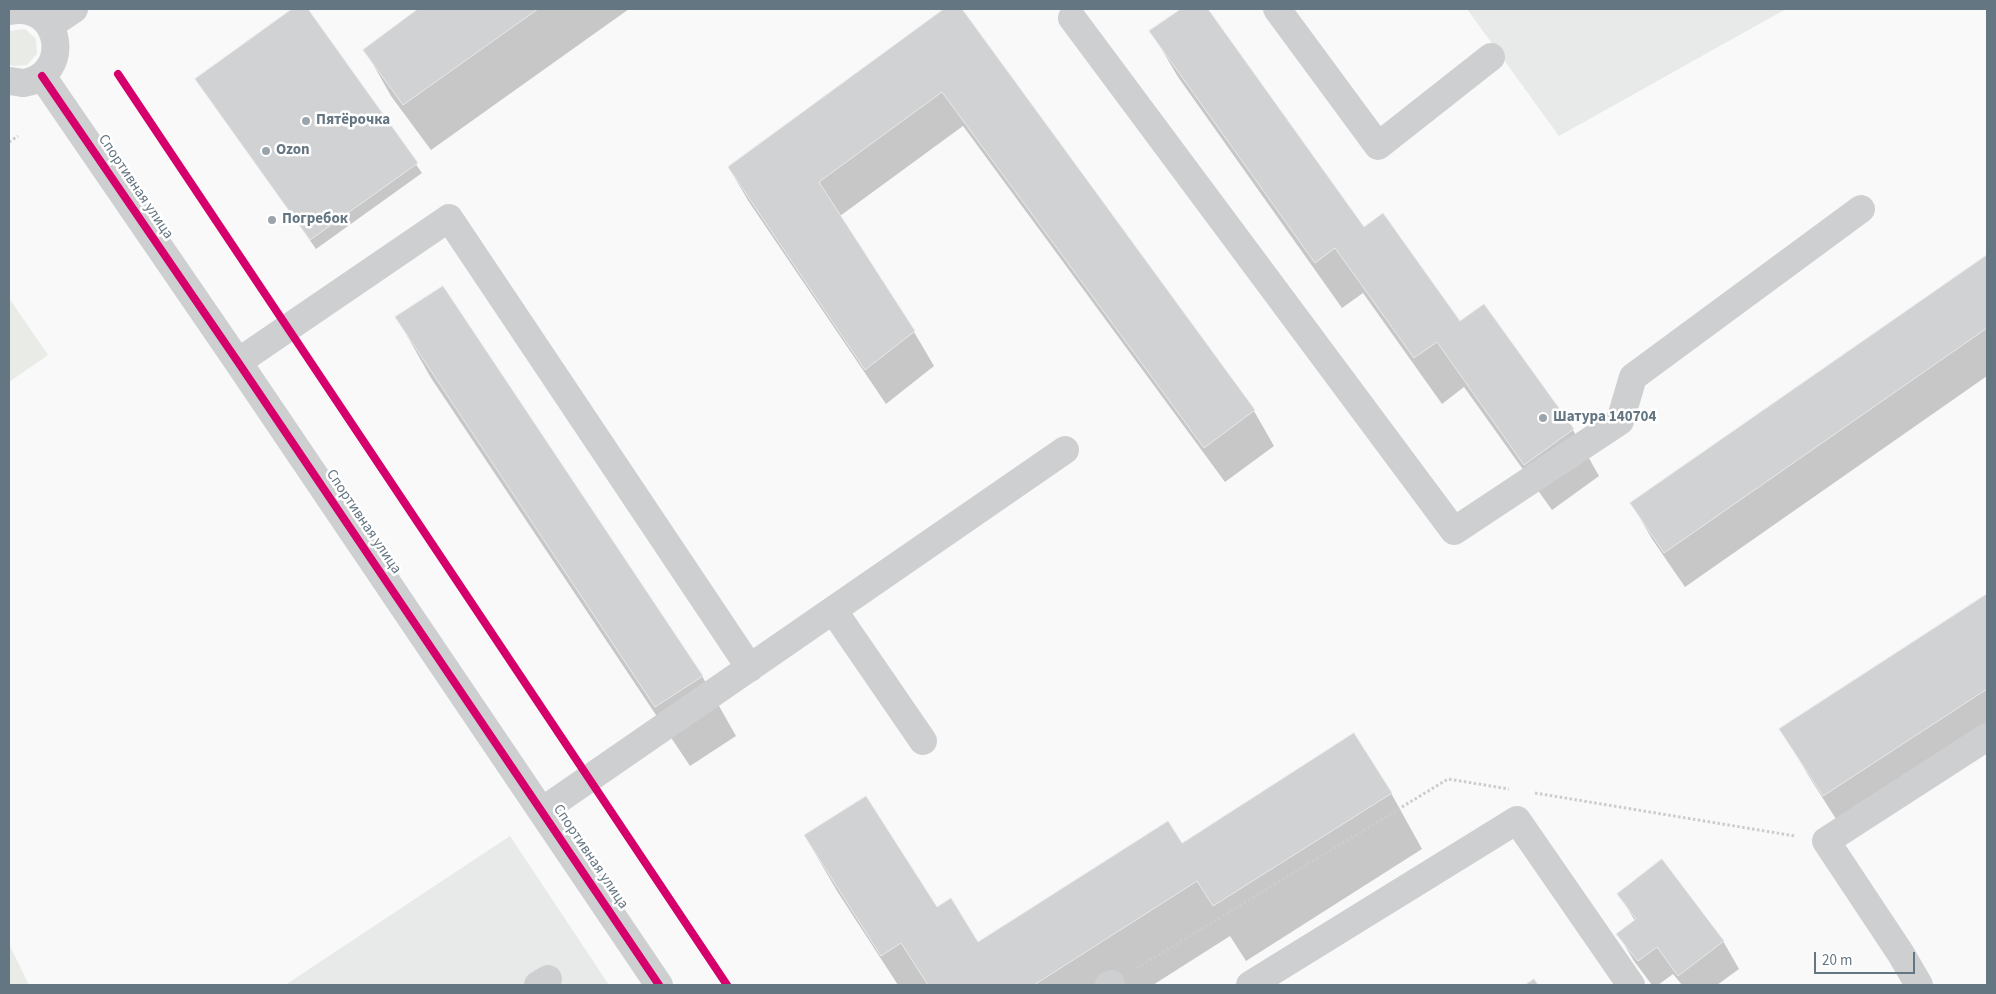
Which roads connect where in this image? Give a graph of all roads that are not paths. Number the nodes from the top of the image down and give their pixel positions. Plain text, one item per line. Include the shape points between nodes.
1 (74, 9) edge
2 (1277, 9) edge
3 (9, 11) edge
4 (1074, 12) edge
5 (50, 25) junction
6 (1491, 57) dead end
7 (42, 76) junction
8 (9, 81) edge
9 (1861, 210) dead end
10 (238, 362) junction
11 (1066, 450) dead end
12 (833, 610) junction
13 (750, 668) junction
14 (1987, 737) edge
15 (923, 741) dead end
16 (542, 811) junction
17 (659, 985) edge
18 (1250, 985) edge
19 (1632, 985) edge
20 (1919, 985) edge

1 - 5 street
2 - 6 street via 1378,146
3 - 5 street via 20,9 37,13
4 - 9 street via 1454,531 1620,421 1633,377
5 - 7 street via 56,42 55,52 53,61
7 - 8 street via 24,83
7 - 10 street, Спортивная улица
10 - 13 street via 449,218
10 - 16 street, Спортивная улица
11 - 12 street
12 - 13 street
12 - 15 street
13 - 16 street
14 - 20 street via 1826,841
16 - 17 street, Спортивная улица
18 - 19 street via 1517,820

